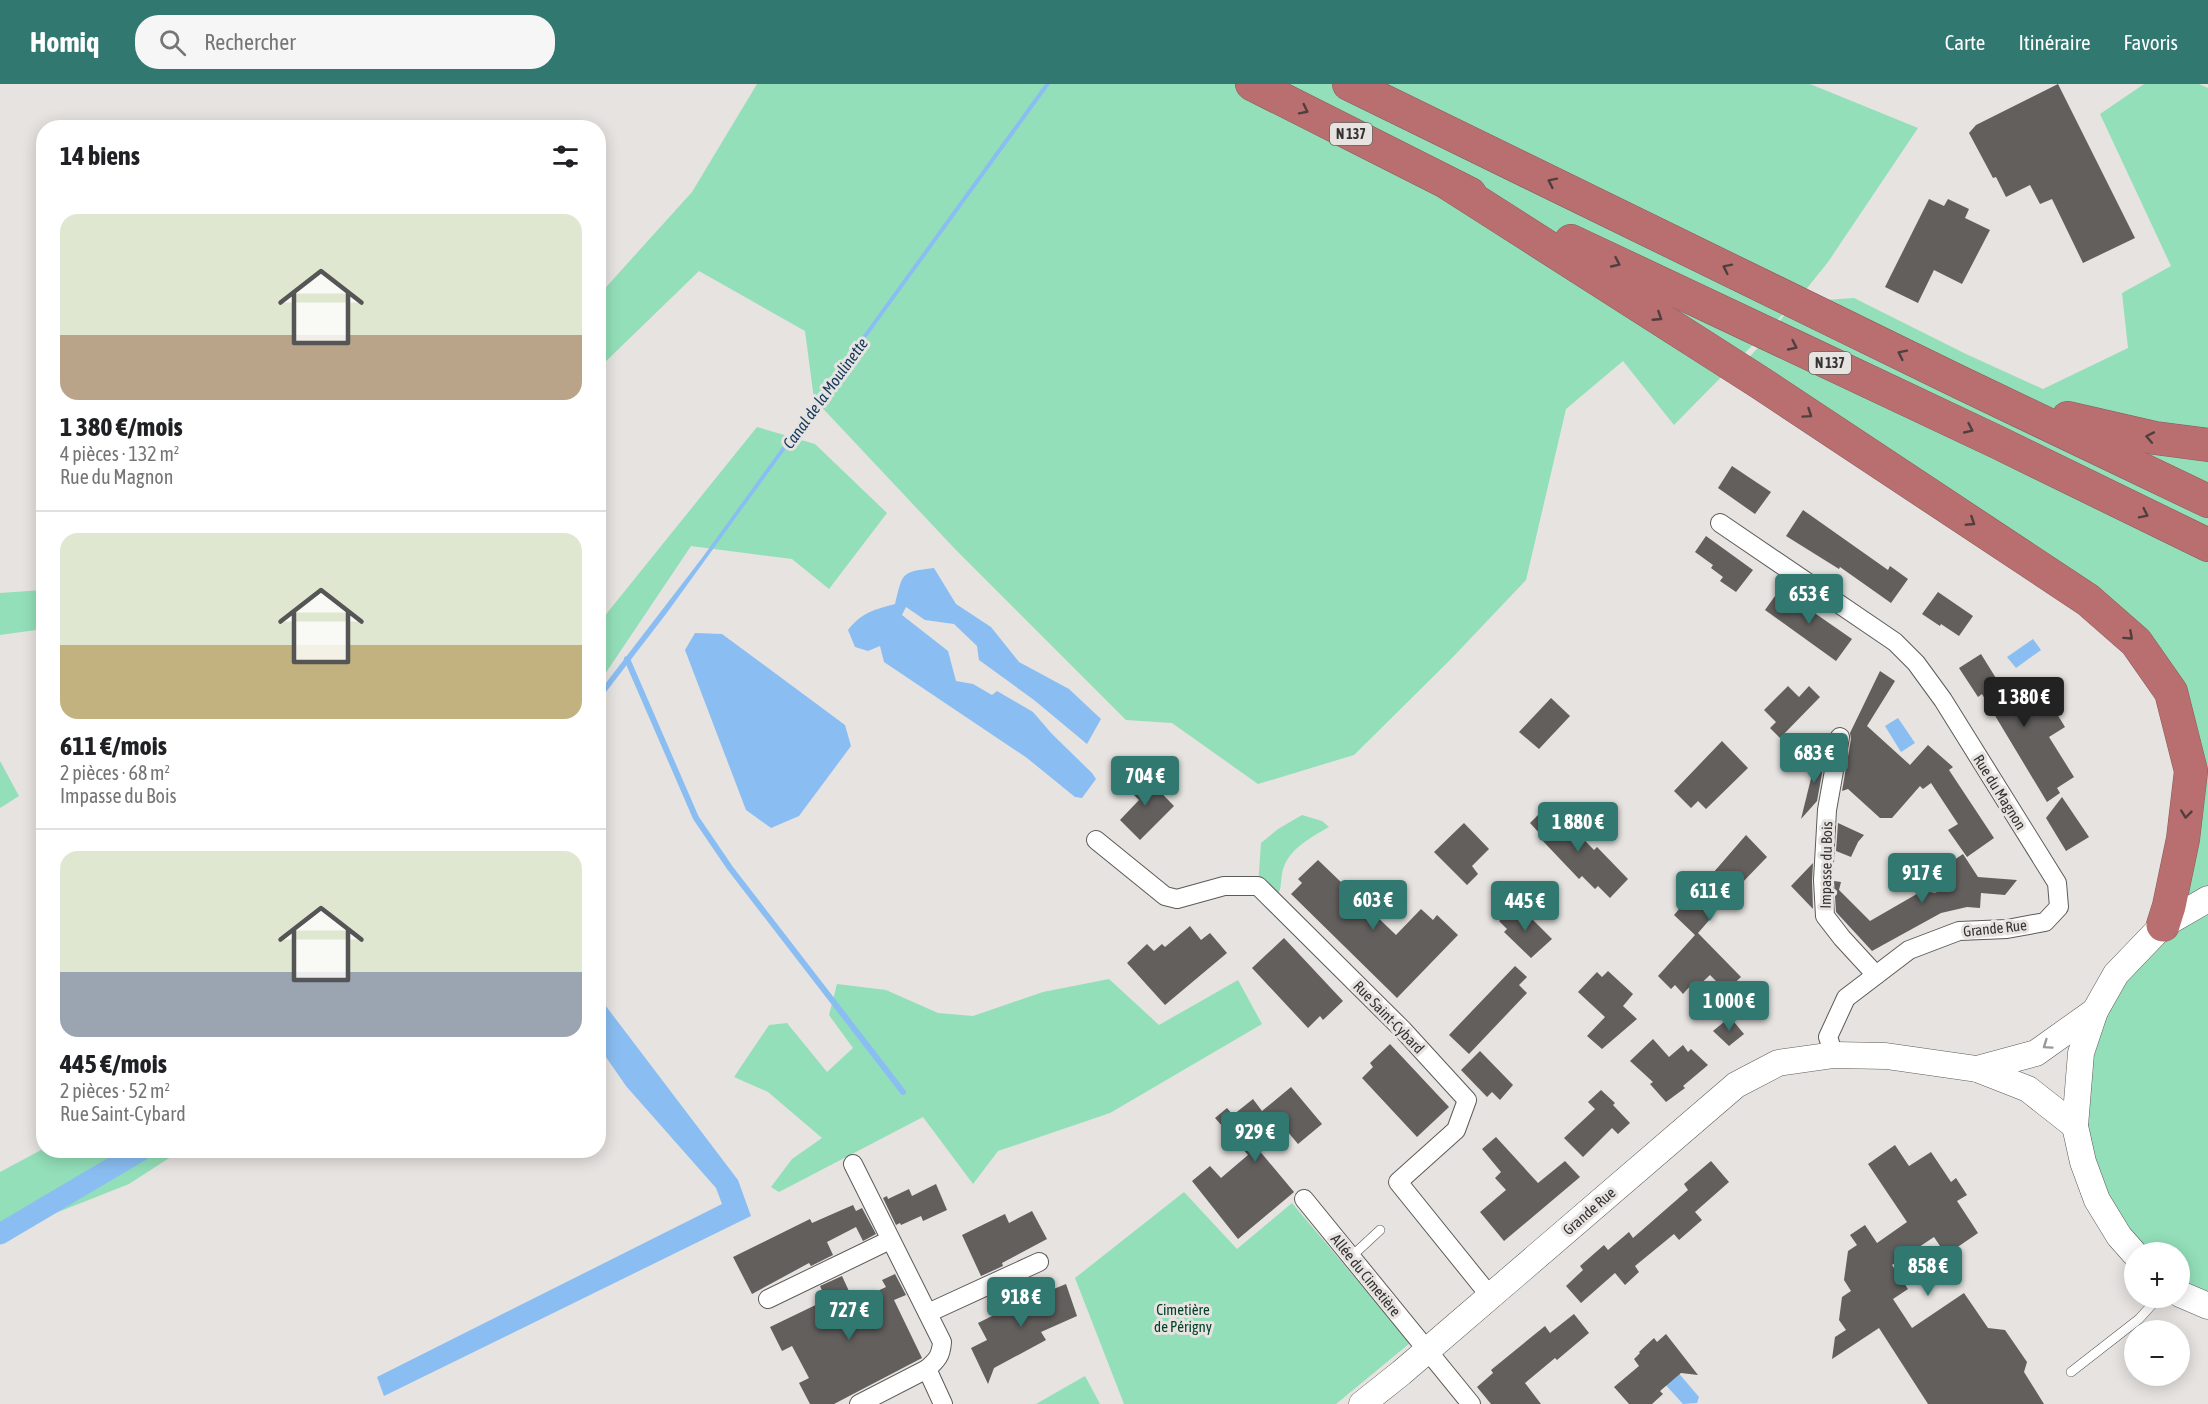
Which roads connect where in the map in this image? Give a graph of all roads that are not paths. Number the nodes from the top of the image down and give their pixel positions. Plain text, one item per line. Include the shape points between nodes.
1 (1252, 84) edge
2 (1350, 84) edge
3 (1449, 184) junction
4 (1955, 380) junction
5 (2208, 445) edge
6 (2208, 501) edge
7 (1720, 523) dead end
8 (2208, 546) edge
9 (1840, 737) dead end
10 (1096, 840) dead end
11 (2208, 899) edge
12 (2045, 922) joint
13 (2163, 925) junction
14 (1876, 975) junction
15 (2095, 1011) junction
16 (1834, 1055) junction
17 (1977, 1069) junction
18 (2075, 1126) junction
19 (853, 1164) dead end
20 (1304, 1199) dead end
21 (1380, 1230) dead end
22 (890, 1240) junction
23 (2124, 1242) edge
24 (1352, 1256) junction
25 (1040, 1262) dead end
26 (1490, 1296) junction
27 (2190, 1298) edge
28 (768, 1299) dead end
29 (2208, 1306) edge
30 (2149, 1308) edge
31 (928, 1313) junction
32 (1427, 1351) junction
33 (927, 1369) junction
34 (2071, 1372) dead end
35 (859, 1404) edge
36 (944, 1404) edge
37 (1362, 1404) edge
38 (1471, 1404) edge

1 -> 3 highway, N 137
4 -> 2 highway, N 137
3 -> 8 highway, N 137 via 1997,442
3 -> 13 highway, N 137 via 1759,382 2088,600 2136,642 2171,692 2191,771 2183,839
5 -> 4 highway via 2097,426
4 - 6 highway, N 137
7 - 12 street, Rue du Magnon via 1895,642 1916,663 2057,883 2059,907
9 - 14 street, Impasse du Bois via 1827,810 1825,916
10 - 26 street, Rue Saint-Cybard via 1165,896 1177,899 1224,886 1258,886 1403,1030 1467,1100 1456,1130 1398,1182
11 - 13 street
12 - 14 street, Grande Rue via 2007,929 1959,931 1909,950
13 - 15 street via 2116,974
14 - 16 street, Grande Rue via 1846,998 1828,1037
15 -> 17 street, Grande Rue via 2036,1053
15 - 18 street via 2081,1053
16 - 17 street, Grande Rue via 1886,1056
16 - 26 street, Grande Rue via 1778,1063 1736,1084
17 - 18 street, Grande Rue via 2028,1089
18 - 23 street via 2097,1200
19 - 22 street
20 - 24 street, Allée du Cimetière
21 - 24 lane
22 - 28 street
22 - 31 street
24 - 32 street, Allée du Cimetière
25 - 31 street
26 - 32 street, Grande Rue
27 - 29 street
30 - 34 lane
31 - 33 street via 942,1342 938,1360
32 - 37 street, Grande Rue
32 - 38 street, Allée du Cimetière
33 - 35 street
33 - 36 street

